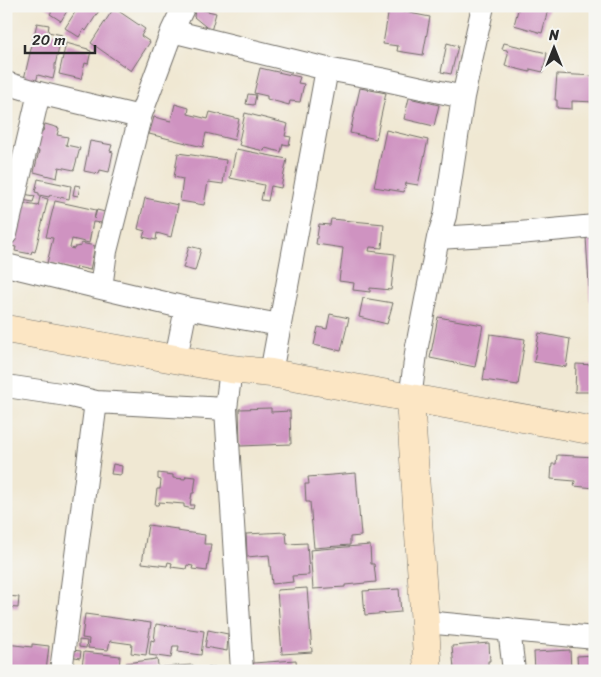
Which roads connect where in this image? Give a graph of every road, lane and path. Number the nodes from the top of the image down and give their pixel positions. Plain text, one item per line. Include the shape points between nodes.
1 (184, 6) edge
2 (483, 6) edge
3 (172, 31) junction
4 (327, 69) junction
5 (6, 83) edge
6 (38, 93) junction
7 (463, 97) junction
8 (140, 117) junction
9 (595, 226) edge
10 (6, 234) edge
11 (438, 238) junction
12 (6, 265) edge
13 (101, 288) junction
14 (186, 308) junction
15 (280, 325) junction
16 (6, 329) edge
17 (176, 358) junction
18 (231, 369) junction
19 (271, 373) junction
20 (6, 386) edge
21 (410, 399) junction
22 (96, 402) junction
23 (226, 409) junction
24 (595, 431) edge
25 (426, 622) junction
26 (509, 629) junction
27 (595, 638) edge
28 (61, 671) edge
29 (242, 671) edge
30 (428, 671) edge
31 (514, 671) edge

1 - 3 street
2 - 7 street
3 - 4 street
3 - 8 street
4 - 7 street
4 - 15 street
5 - 6 street
6 - 8 street
6 - 10 street
7 - 11 street via 445,216
8 - 13 street via 106,251
9 - 11 street
11 - 21 street via 416,346
12 - 13 street
13 - 14 street
14 - 15 street
14 - 17 street
15 - 19 street
16 - 17 street
17 - 18 street
18 - 19 street
18 - 23 street
19 - 21 street
20 - 22 street
21 - 24 street
21 - 25 street
22 - 23 street
22 - 28 street
23 - 29 street
25 - 26 street
25 - 30 street
26 - 27 street
26 - 31 street

